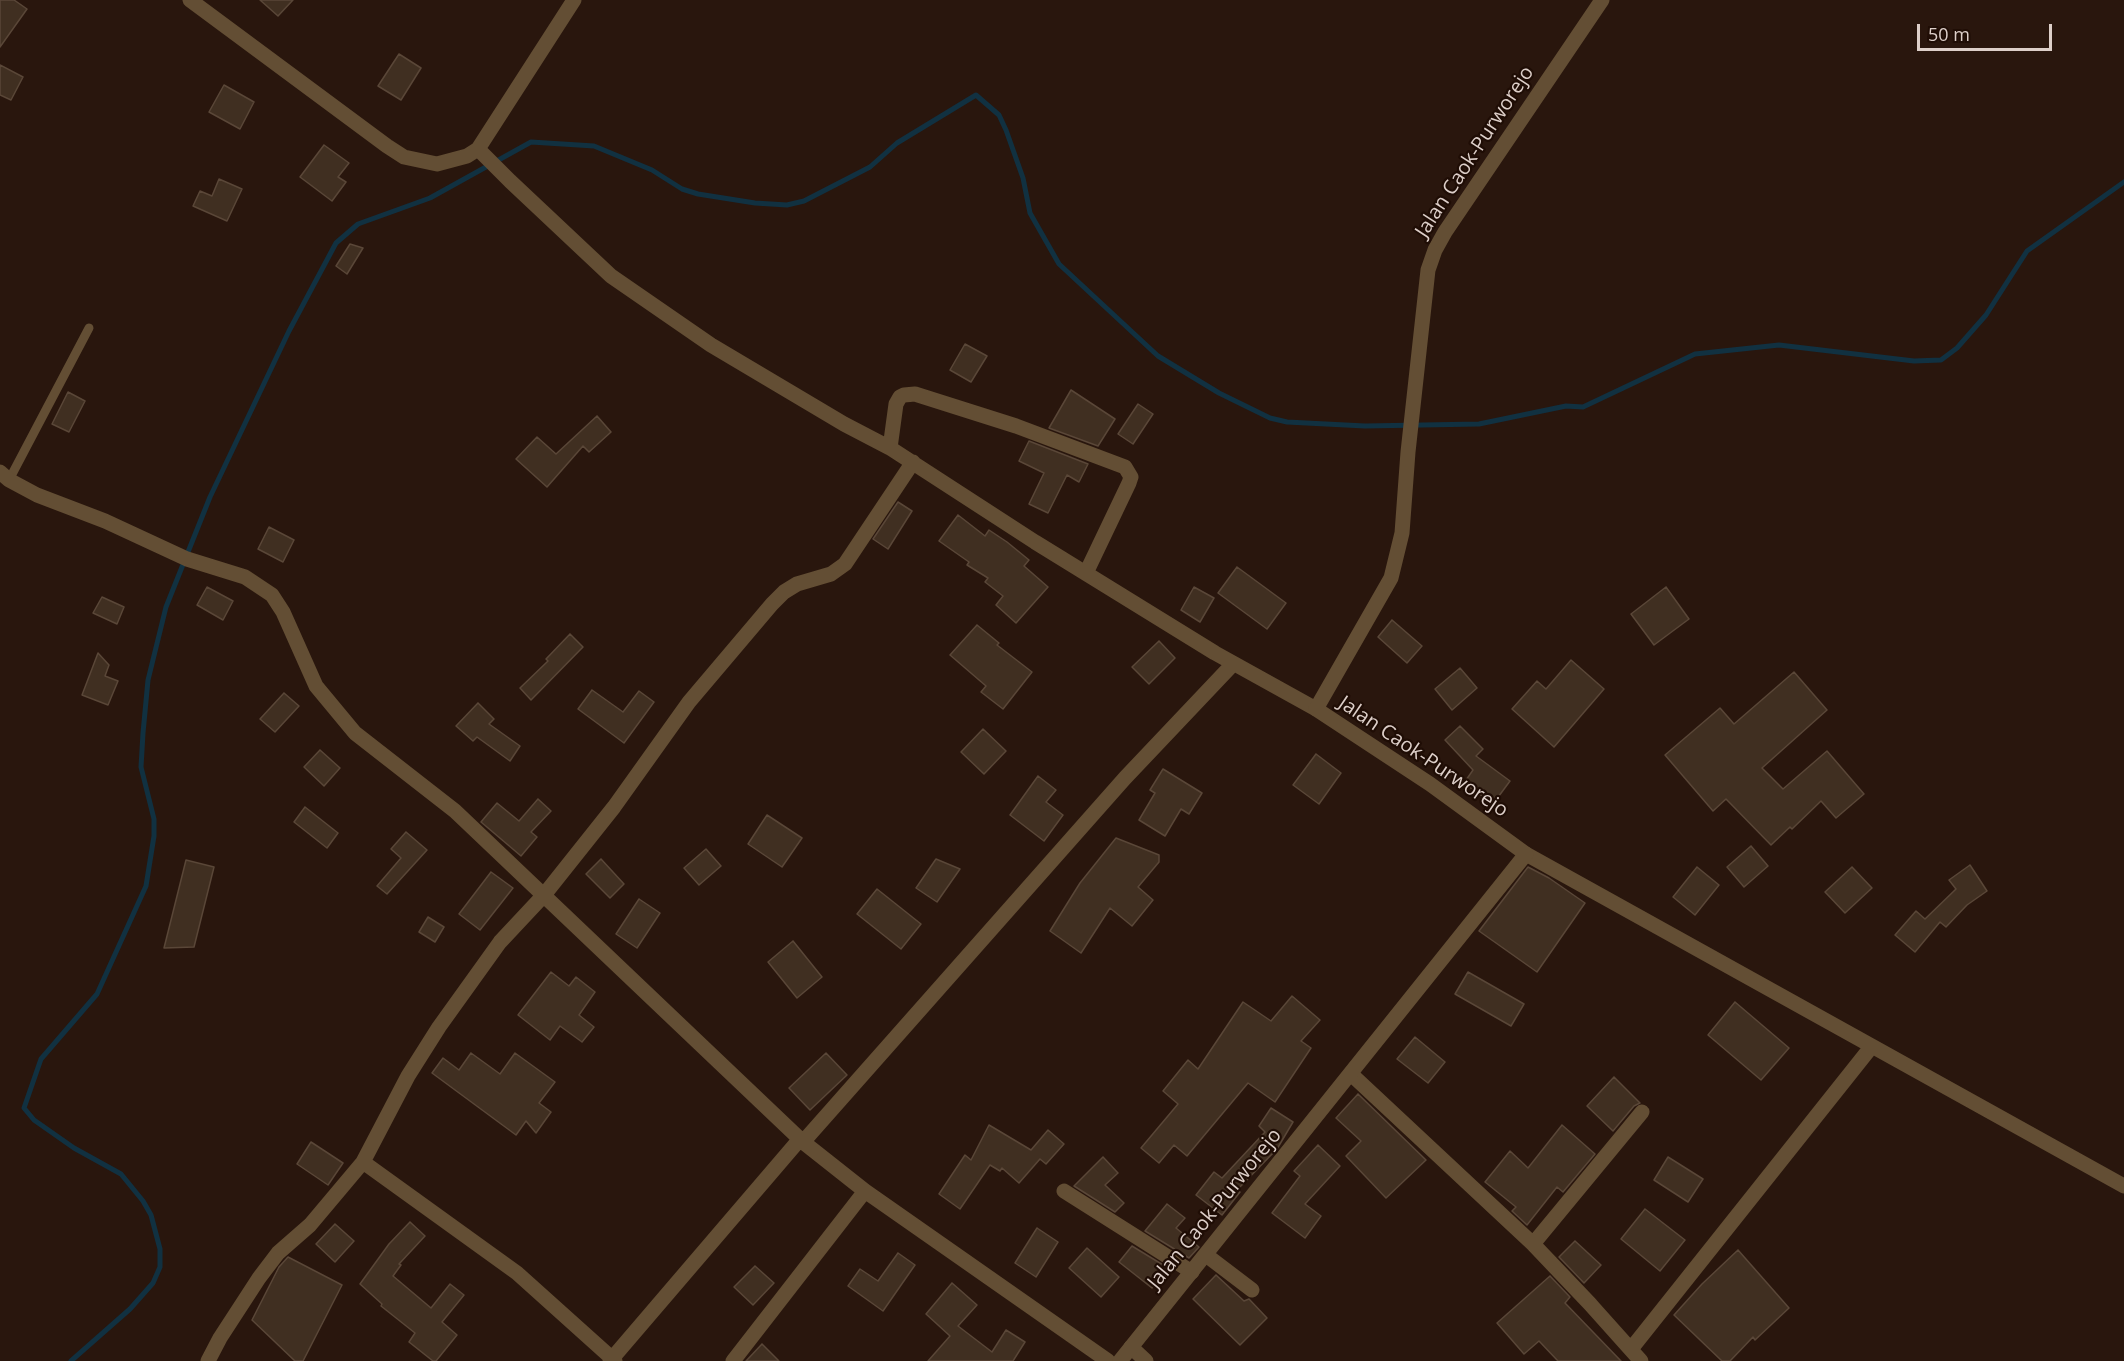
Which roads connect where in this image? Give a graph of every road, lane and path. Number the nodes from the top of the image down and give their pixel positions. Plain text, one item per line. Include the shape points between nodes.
1 (190, 0) edge
2 (574, 0) edge
3 (1602, 0) edge
4 (483, 154) junction
5 (89, 328) dead end
6 (890, 448) junction
7 (913, 462) junction
8 (9, 479) edge
9 (1086, 573) junction
10 (1233, 664) junction
11 (1316, 709) junction
12 (1526, 854) junction
13 (544, 895) junction
14 (1872, 1046) junction
15 (1350, 1074) junction
16 (1642, 1112) dead end
17 (802, 1140) junction
18 (363, 1162) junction
19 (2124, 1186) edge
20 (864, 1191) junction
21 (1064, 1191) dead end
22 (1533, 1245) junction
23 (1206, 1255) junction
24 (1192, 1272) junction
25 (1252, 1290) dead end
26 (1131, 1347) junction
27 (1636, 1355) edge
28 (612, 1360) edge
29 (208, 1361) edge
30 (733, 1361) edge
31 (1108, 1361) edge
32 (1120, 1361) edge
33 (1146, 1361) edge

1 - 4 street via 404,157 437,164
2 - 4 street
3 - 11 street, Jalan Caok-Purworejo via 1435,250 1428,270 1402,533 1391,578
4 - 6 street via 611,276 711,345
5 - 8 lane
6 - 7 street
6 - 9 street via 896,404 900,397 915,394 1125,467 1131,477 1129,483
7 - 9 street
7 - 13 street via 845,564 831,574 797,584 772,604 689,702 614,807
8 - 13 street via 37,495 187,559 245,577 272,595 316,686 339,716 355,733 455,811
9 - 10 street
10 - 11 street
10 - 17 street via 1125,778
11 - 12 street, Jalan Caok-Purworejo via 1430,784
12 - 14 street
12 - 15 street, Jalan Caok-Purworejo
13 - 17 street
13 - 18 street via 500,942 439,1027
14 - 19 street
14 - 27 street
15 - 22 street
15 - 23 street, Jalan Caok-Purworejo
16 - 22 street
17 - 20 street
17 - 28 street
18 - 28 street via 517,1274
18 - 29 street via 310,1226 278,1253
20 - 30 street
20 - 31 street
21 - 24 street
22 - 27 street
23 - 24 street, Jalan Caok-Purworejo
23 - 25 street
24 - 26 street, Jalan Caok-Purworejo
26 - 32 street, Jalan Caok-Purworejo
26 - 33 street

